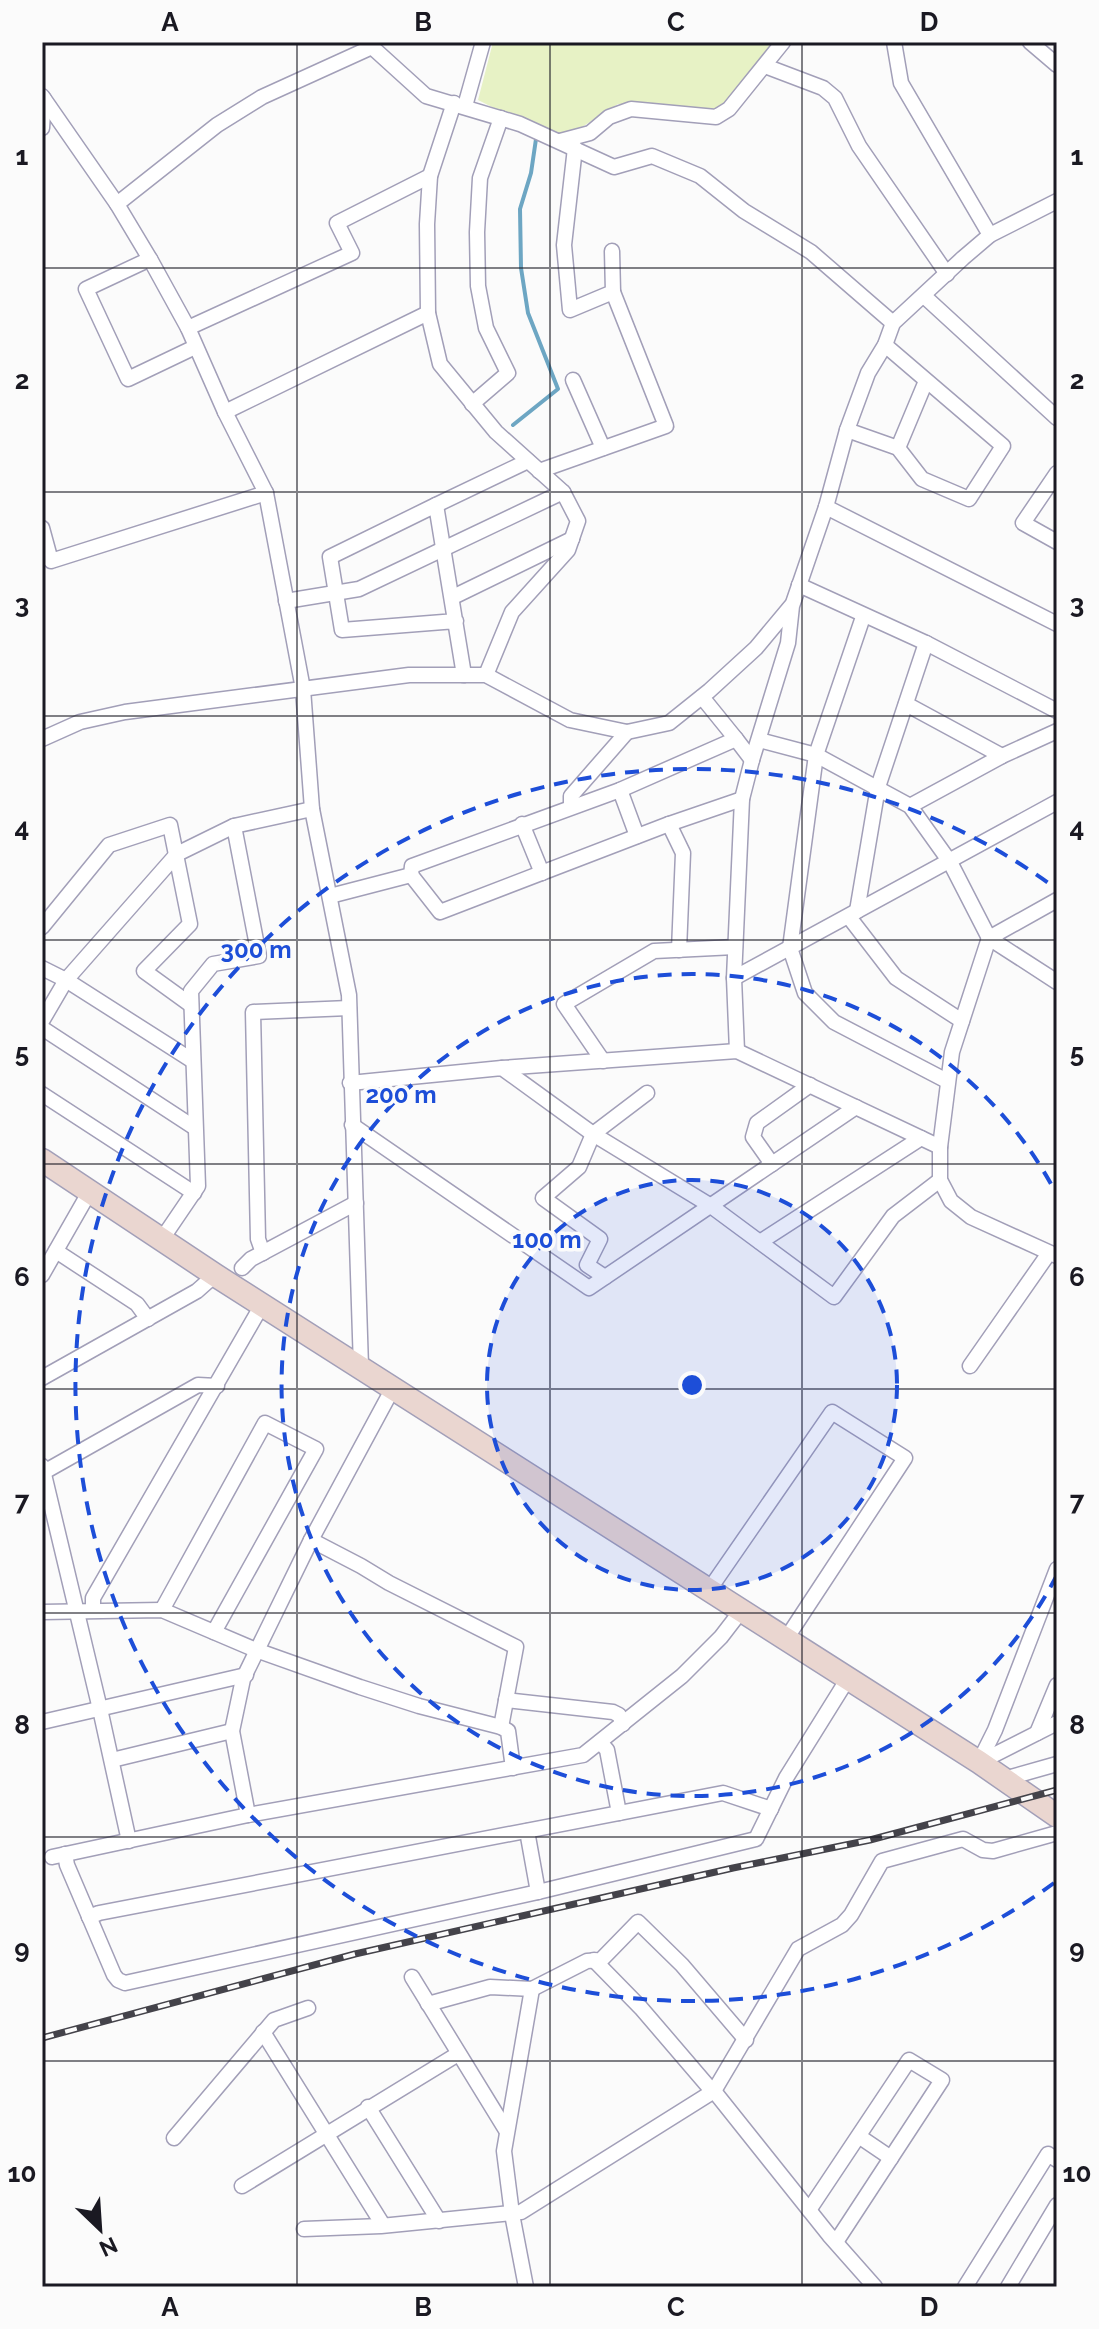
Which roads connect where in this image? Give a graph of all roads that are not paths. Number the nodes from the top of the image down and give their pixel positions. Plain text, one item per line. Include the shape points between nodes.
1 (483, 42) edge
2 (783, 42) edge
3 (894, 42) edge
4 (1030, 42) edge
5 (346, 49) edge
6 (1057, 65) edge
7 (765, 66) junction
8 (43, 97) edge
9 (459, 104) junction
10 (501, 118) junction
11 (42, 128) edge
12 (560, 141) junction
13 (575, 148) junction
14 (430, 176) junction
15 (1057, 201) edge
16 (117, 204) junction
17 (990, 235) junction
18 (612, 251) dead end
19 (150, 259) junction
20 (947, 274) junction
21 (613, 292) junction
22 (924, 296) junction
23 (428, 313) junction
24 (893, 323) junction
25 (188, 328) junction
26 (885, 345) junction
27 (195, 347) junction
28 (573, 380) dead end
29 (926, 381) junction
30 (472, 404) junction
31 (225, 412) junction
32 (1057, 418) edge
33 (847, 430) junction
34 (603, 448) junction
35 (898, 448) junction
36 (534, 466) junction
37 (1057, 473) edge
38 (563, 492) junction
39 (266, 493) junction
40 (436, 505) junction
41 (826, 507) junction
42 (42, 528) edge
43 (572, 539) junction
44 (1057, 542) edge
45 (444, 550) junction
46 (799, 585) junction
47 (336, 594) junction
48 (453, 597) junction
49 (286, 601) junction
50 (792, 606) junction
51 (863, 617) junction
52 (456, 621) junction
53 (1057, 624) edge
54 (926, 643) junction
55 (464, 675) junction
56 (486, 675) junction
57 (303, 689) junction
58 (702, 697) junction
59 (906, 704) junction
60 (1057, 711) edge
61 (1057, 731) edge
62 (627, 732) junction
63 (42, 739) edge
64 (736, 739) junction
65 (759, 740) junction
66 (816, 755) junction
67 (1002, 756) junction
68 (752, 760) junction
69 (878, 787) junction
70 (620, 790) junction
71 (742, 799) junction
72 (1057, 802) edge
73 (571, 806) junction
74 (910, 806) junction
75 (312, 809) junction
76 (522, 824) junction
77 (669, 824) junction
78 (234, 826) junction
79 (637, 836) junction
80 (177, 854) junction
81 (950, 862) junction
82 (542, 873) junction
83 (411, 875) junction
84 (330, 896) junction
85 (1057, 900) edge
86 (853, 914) junction
87 (42, 927) edge
88 (989, 938) junction
89 (735, 947) junction
90 (790, 948) junction
91 (679, 950) junction
92 (42, 968) edge
93 (734, 978) junction
94 (66, 980) junction
95 (1057, 982) edge
96 (191, 1005) junction
97 (349, 1008) junction
98 (42, 1021) edge
99 (962, 1021) junction
100 (42, 1028) edge
101 (737, 1051) junction
102 (193, 1061) junction
103 (603, 1061) junction
104 (502, 1068) junction
105 (947, 1081) junction
106 (350, 1083) junction
107 (810, 1085) junction
108 (647, 1093) dead end
109 (42, 1094) edge
110 (856, 1107) junction
111 (352, 1125) junction
112 (195, 1128) junction
113 (593, 1134) junction
114 (921, 1138) junction
115 (940, 1147) junction
116 (42, 1160) edge
117 (772, 1164) junction
118 (940, 1180) junction
119 (90, 1191) junction
120 (194, 1193) junction
121 (356, 1203) junction
122 (711, 1206) junction
123 (162, 1239) junction
124 (760, 1242) junction
125 (56, 1251) junction
126 (263, 1253) junction
127 (1053, 1254) edge
128 (242, 1268) dead end
129 (42, 1275) edge
130 (215, 1275) junction
131 (605, 1277) junction
132 (262, 1305) junction
133 (148, 1319) junction
134 (970, 1366) dead end
135 (361, 1367) junction
136 (42, 1378) edge
137 (217, 1386) junction
138 (393, 1388) junction
139 (43, 1469) edge
140 (311, 1540) junction
141 (1057, 1569) edge
142 (709, 1590) junction
143 (93, 1610) junction
144 (162, 1610) junction
145 (76, 1611) junction
146 (741, 1611) junction
147 (42, 1612) edge
148 (214, 1632) junction
149 (786, 1639) junction
150 (256, 1650) junction
151 (246, 1675) junction
152 (847, 1680) junction
153 (1057, 1685) edge
154 (506, 1700) junction
155 (100, 1709) junction
156 (42, 1722) edge
157 (1057, 1723) edge
158 (623, 1724) junction
159 (501, 1727) junction
160 (232, 1731) junction
161 (1037, 1733) junction
162 (600, 1742) junction
163 (112, 1760) junction
164 (979, 1762) junction
165 (1057, 1764) edge
166 (513, 1768) junction
167 (1004, 1779) junction
168 (771, 1809) junction
169 (619, 1813) junction
170 (248, 1815) junction
171 (1057, 1816) edge
172 (527, 1831) junction
173 (1057, 1833) edge
174 (129, 1841) junction
175 (538, 1892) junction
176 (89, 1917) junction
177 (594, 1960) junction
178 (412, 1977) dead end
179 (532, 1989) junction
180 (428, 2004) junction
181 (308, 2008) dead end
182 (263, 2032) junction
183 (746, 2040) junction
184 (458, 2054) junction
185 (713, 2091) junction
186 (368, 2107) junction
187 (506, 2130) junction
188 (326, 2135) junction
189 (860, 2137) junction
190 (174, 2138) dead end
191 (891, 2158) junction
192 (1057, 2160) edge
193 (242, 2186) dead end
194 (1057, 2205) edge
195 (809, 2210) junction
196 (512, 2214) junction
197 (439, 2221) junction
198 (383, 2225) junction
199 (304, 2229) dead end
200 (836, 2242) junction
201 (526, 2287) edge
202 (875, 2287) edge
203 (965, 2287) edge
204 (1008, 2287) edge

1 - 9 street
2 - 7 street
3 - 17 street via 901,83
4 - 6 street
5 - 9 street via 372,47 426,96
5 - 16 street via 217,125
7 - 12 street via 716,117 631,109 609,117 590,133
7 - 20 street via 823,88 835,98 859,146
8 - 11 street
8 - 16 street
9 - 10 street
9 - 14 street
10 - 12 street
10 - 30 street via 480,178 477,273 486,328 508,373
12 - 13 street
13 - 21 street via 564,245 570,310
13 - 24 street via 614,167 652,156 700,176 744,211 811,252
14 - 23 street
14 - 25 street via 337,223 352,253
15 - 17 street
16 - 19 street
17 - 20 street
18 - 21 street
19 - 25 street
19 - 27 street via 86,289 128,379
20 - 22 street
21 - 34 street via 666,426
22 - 24 street
22 - 32 street
23 - 30 street via 440,364
23 - 31 street
24 - 26 street
25 - 27 street
26 - 29 street
26 - 33 street via 868,373
27 - 31 street
28 - 34 street
29 - 35 street
29 - 35 street via 1003,446 969,499 922,479
30 - 36 street
31 - 39 street
33 - 35 street
33 - 41 street
34 - 36 street
36 - 38 street
36 - 40 street
37 - 44 street via 1023,523
38 - 43 street via 578,521
38 - 45 street
39 - 42 street via 51,561
39 - 49 street
40 - 45 street
40 - 47 street via 330,557
41 - 46 street
41 - 53 street
43 - 48 street
43 - 56 street via 512,612
45 - 47 street via 359,589
45 - 48 street
46 - 50 street
46 - 51 street
47 - 49 street
47 - 52 street via 342,630
48 - 52 street
49 - 57 street
50 - 58 street
50 - 65 street via 788,643
51 - 54 street
51 - 66 street
52 - 55 street
54 - 59 street
54 - 60 street
55 - 56 street
55 - 57 street via 409,675
56 - 62 street via 570,720
57 - 63 street via 125,712 80,722
57 - 75 street
58 - 62 street via 669,723
58 - 64 street
59 - 67 street
59 - 69 street
61 - 67 street
62 - 73 street via 571,796
64 - 68 street
64 - 70 street
65 - 66 street
65 - 68 street
66 - 69 street
66 - 90 street
67 - 74 street
68 - 71 street
69 - 74 street
69 - 86 street
70 - 73 street
70 - 79 street
71 - 77 street
71 - 89 street
72 - 81 street
73 - 76 street
74 - 81 street
75 - 78 street
75 - 84 street
76 - 82 street
76 - 83 street via 412,866
77 - 79 street
77 - 91 street via 683,853
78 - 80 street
78 - 96 street via 259,956 213,964 191,991
79 - 82 street
80 - 87 street via 170,825 109,845
80 - 94 street
80 - 96 street via 190,924 144,971
81 - 86 street
81 - 88 street
82 - 83 street via 440,912
83 - 84 street
84 - 97 street
85 - 88 street
86 - 90 street
86 - 99 street via 896,978
88 - 95 street
88 - 99 street
89 - 91 street
89 - 93 street
90 - 93 street
90 - 105 street via 805,993 834,1022
91 - 103 street via 654,951 564,1004
92 - 94 street
93 - 101 street
94 - 98 street
94 - 102 street
96 - 102 street
97 - 106 street
97 - 126 street via 253,1012 258,1239
99 - 105 street
100 - 112 street
101 - 103 street
101 - 107 street
102 - 112 street
103 - 104 street
104 - 106 street
104 - 113 street
105 - 115 street
106 - 111 street
107 - 110 street
107 - 117 street via 757,1123 753,1137
108 - 113 street
109 - 120 street
110 - 114 street
110 - 117 street
111 - 121 street
111 - 131 street via 589,1288
112 - 120 street
113 - 122 street
113 - 131 street via 579,1167 543,1198 600,1239 587,1265
114 - 115 street
114 - 124 street
115 - 118 street
116 - 119 street
117 - 122 street
118 - 124 street via 893,1216 834,1297
118 - 127 street via 951,1201 971,1217
119 - 123 street
119 - 125 street
120 - 123 street
121 - 126 street
121 - 135 street
122 - 124 street
122 - 131 street
123 - 130 street
125 - 129 street
125 - 133 street via 137,1304
126 - 128 street
127 - 134 street
130 - 132 street
130 - 133 street
132 - 135 street
132 - 137 street
133 - 136 street
135 - 138 street
137 - 139 street via 198,1385
137 - 143 street via 93,1598
138 - 140 street
138 - 142 street
139 - 145 street
140 - 150 street
140 - 154 street via 516,1647
141 - 164 street
142 - 146 street
142 - 149 street via 832,1412 905,1458
143 - 144 street
143 - 145 street
144 - 148 street
144 - 148 street via 265,1423 316,1449
145 - 147 street
145 - 155 street
146 - 149 street
146 - 158 street via 682,1676
148 - 150 street
149 - 152 street
150 - 151 street
150 - 159 street via 410,1703
151 - 155 street
151 - 160 street
152 - 164 street
152 - 168 street
153 - 161 street
154 - 158 street via 613,1712
154 - 159 street
155 - 156 street
155 - 163 street
157 - 161 street
158 - 162 street
159 - 166 street via 508,1731
160 - 163 street
160 - 170 street
161 - 164 street
162 - 166 street via 583,1755
162 - 169 street via 607,1750
163 - 174 street
164 - 167 street
165 - 167 street
166 - 170 street
167 - 171 street
168 - 169 street via 723,1793
168 - 175 street via 756,1839
169 - 172 street
170 - 174 street
172 - 175 street
172 - 176 street
173 - 183 street via 993,1851 963,1839 882,1861 842,1925 798,1949
174 - 176 street via 59,1855
175 - 176 street via 125,1983 114,1975
177 - 179 street
177 - 183 street via 601,1960 638,1922
177 - 185 street
178 - 180 street
179 - 180 street via 490,1987
179 - 187 street
180 - 184 street
181 - 182 street via 274,2020
182 - 188 street
182 - 190 street
183 - 185 street
184 - 186 street
184 - 187 street
185 - 195 street
185 - 196 street
186 - 188 street
186 - 197 street
187 - 196 street
188 - 193 street
188 - 198 street
189 - 191 street
189 - 191 street via 909,2060 942,2080
189 - 195 street
191 - 200 street
192 - 203 street via 1048,2154
194 - 204 street
195 - 200 street
196 - 197 street
196 - 201 street
197 - 198 street
198 - 199 street
200 - 202 street

